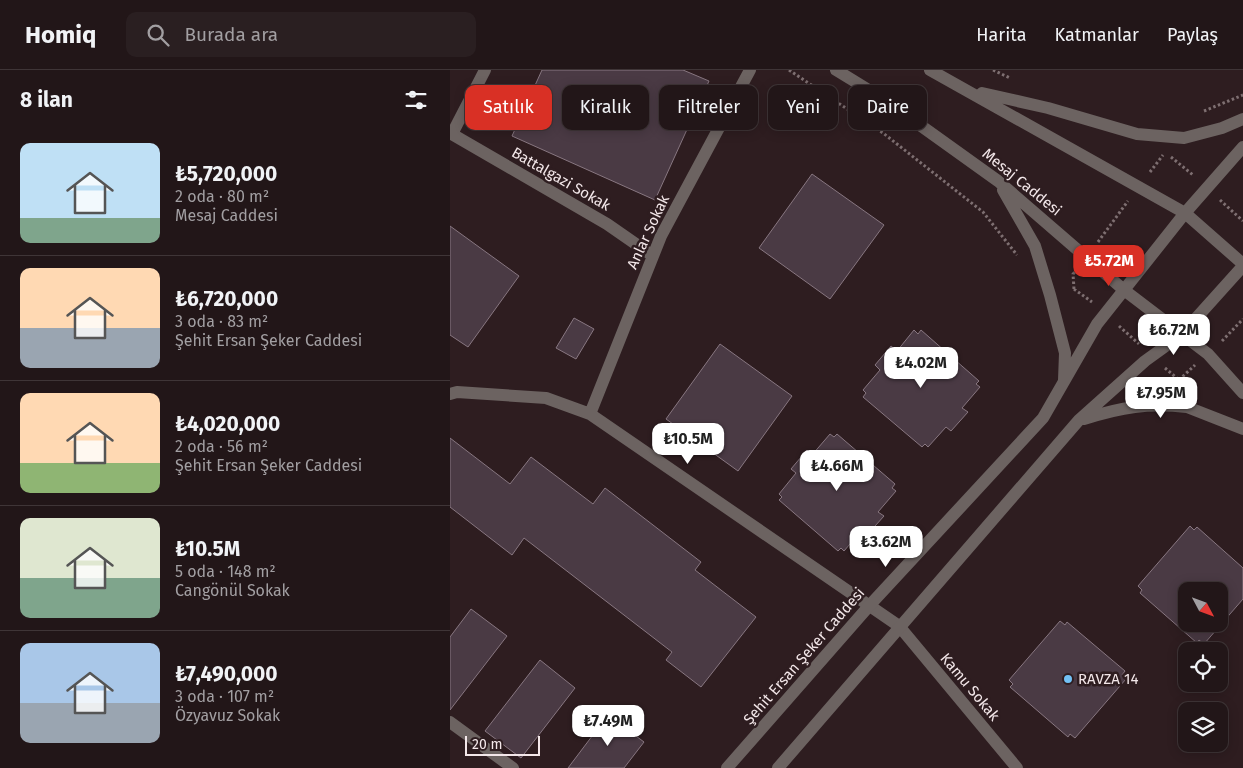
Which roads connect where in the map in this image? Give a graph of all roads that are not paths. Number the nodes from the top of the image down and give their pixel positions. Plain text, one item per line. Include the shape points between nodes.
1 (485, 70) edge
2 (750, 70) edge
3 (836, 70) edge
4 (930, 70) edge
5 (966, 90) junction
6 (1243, 119) edge
7 (451, 133) edge
8 (1243, 147) edge
9 (998, 181) junction
10 (1186, 213) junction
11 (653, 256) junction
12 (1243, 265) edge
13 (1124, 290) junction
14 (1180, 335) junction
15 (1064, 382) junction
16 (1243, 393) edge
17 (450, 394) edge
18 (590, 414) junction
19 (1079, 420) junction
20 (1243, 429) edge
21 (869, 606) junction
22 (899, 626) junction
23 (452, 727) edge
24 (513, 768) edge
25 (727, 768) edge
26 (778, 768) edge
27 (1017, 768) edge

1 - 7 street
2 - 11 street, Anlar Sokak
3 - 9 street, Mesaj Caddesi via 885,100
4 - 5 street
5 - 6 street via 1048,108 1137,134 1184,138
5 - 10 street
7 - 11 street, Battalgazi Sokak via 607,224
8 - 10 street, Şehit Ersan Şeker Caddesi
9 - 13 street, Mesaj Caddesi
9 - 15 street via 1035,246 1065,353
10 - 12 street
10 - 13 street, Şehit Ersan Şeker Caddesi
11 - 18 street, Anlar Sokak
12 - 14 street
13 - 14 street, Mesaj Caddesi
13 - 15 street, Şehit Ersan Şeker Caddesi via 1097,324
14 - 16 street, Mesaj Caddesi via 1208,354
14 - 19 street
15 - 21 street, Şehit Ersan Şeker Caddesi via 1043,418
17 - 18 street, Kamu Sokak via 546,398
18 - 21 street, Kamu Sokak
19 - 20 street via 1119,408 1187,406
19 - 22 street
21 - 22 street, Kamu Sokak
21 - 25 street, Şehit Ersan Şeker Caddesi
22 - 26 street
22 - 27 street, Kamu Sokak
23 - 24 street

